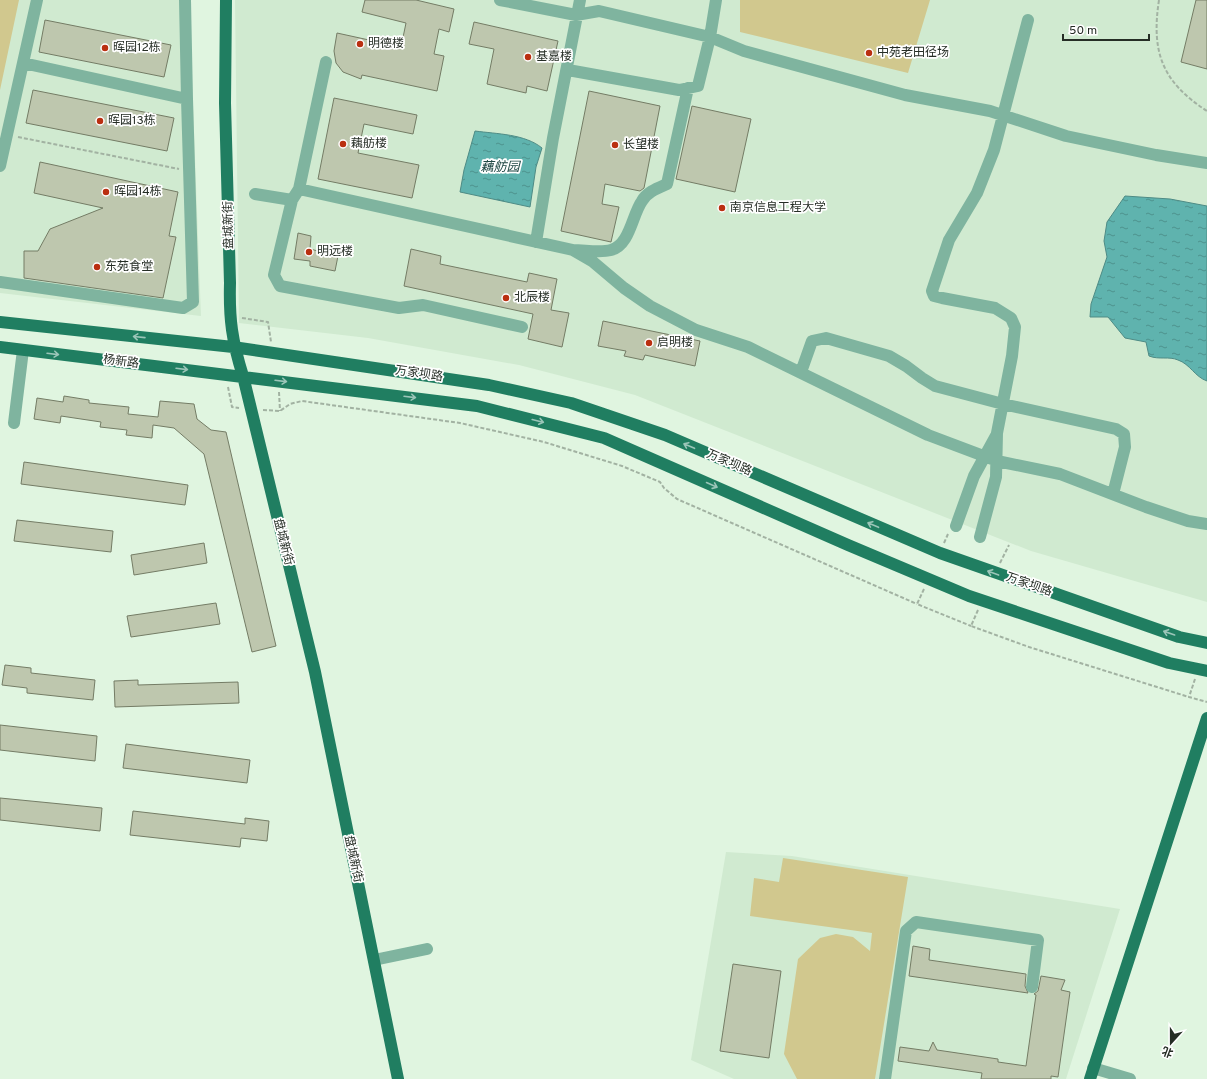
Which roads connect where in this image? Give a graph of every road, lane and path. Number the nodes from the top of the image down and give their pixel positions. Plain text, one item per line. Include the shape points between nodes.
1 (37, 0) edge
2 (184, 0) edge
3 (226, 0) edge
4 (500, 0) edge
5 (580, 0) edge
6 (716, 0) edge
7 (1159, 0) edge
8 (576, 15) junction
9 (1028, 20) dead end
10 (710, 37) junction
11 (326, 62) dead end
12 (23, 63) junction
13 (568, 70) junction
14 (688, 88) junction
15 (187, 99) junction
16 (1207, 111) edge
17 (7, 134) junction
18 (1207, 163) edge
19 (0, 166) edge
20 (189, 171) junction
21 (299, 189) junction
22 (255, 194) dead end
23 (292, 200) junction
24 (536, 242) junction
25 (573, 250) junction
26 (0, 282) edge
27 (0, 322) edge
28 (522, 328) dead end
29 (0, 347) edge
30 (233, 347) junction
31 (23, 350) junction
32 (801, 372) junction
33 (243, 376) junction
34 (1004, 404) junction
35 (280, 411) dead end
36 (14, 423) dead end
37 (997, 433) junction
38 (984, 457) junction
39 (998, 461) junction
40 (1112, 494) junction
41 (1207, 524) edge
42 (956, 526) dead end
43 (980, 537) dead end
44 (1009, 545) dead end
45 (995, 574) junction
46 (982, 600) junction
47 (917, 604) dead end
48 (1207, 643) edge
49 (1207, 671) edge
50 (1189, 697) dead end
51 (1207, 718) edge
52 (427, 949) dead end
53 (374, 960) junction
54 (1032, 987) dead end
55 (1092, 1073) edge
56 (398, 1079) edge
57 (885, 1079) edge
58 (1130, 1079) edge

1 - 12 street
2 - 15 street
3 - 30 main road, 盘城新街 via 229,316
4 - 8 street
5 - 8 street
6 - 10 street
7 - 16 path via 1156,43 1161,59 1174,83 1185,96
8 - 10 street via 599,11
8 - 13 street
9 - 34 street via 994,150 976,194 949,240 932,291 934,296 995,308 1011,318 1015,327 1015,340
10 - 14 street via 698,86
10 - 18 street via 744,51 905,95 990,111 1066,136
11 - 21 street
12 - 15 street
12 - 17 street
13 - 14 street via 679,90
13 - 24 street
14 - 25 street via 667,184 655,189 642,200 618,247 610,250
15 - 20 street
17 - 19 street
17 - 20 path
20 - 26 street via 193,302 183,308
21 - 23 street
21 - 24 street
22 - 23 street
23 - 28 street via 274,275 280,286 399,308 423,305
24 - 25 street
25 - 32 street via 592,261 650,306 696,330 748,347
30 -> 27 main road
29 - 31 main road, 杨新路
30 - 33 main road, 盘城新街
45 -> 30 main road, 万家坝路 via 665,435 571,403 489,385
31 -> 33 main road, 杨新路
31 - 36 street
32 - 34 street via 812,341 826,338 889,356 935,386
32 - 38 street via 928,435
33 -> 46 main road, 万家坝路 via 477,406 604,438 848,545
33 - 53 main road, 盘城新街 via 315,672
34 - 37 street
34 - 40 street via 1116,429 1124,434 1125,447
35 - 47 path via 290,404 302,401 460,423 544,442 622,466 660,482 677,499
37 - 38 street
37 - 39 street
38 - 39 street
38 - 42 street via 974,476
39 - 40 street via 1060,474
39 - 43 street
40 - 41 street via 1188,521
44 - 45 path
48 -> 45 main road, 万家坝路 via 1179,636
46 - 49 main road, 万家坝路 via 1169,663
46 - 50 path via 971,626
51 - 55 main road
52 - 53 street
53 - 56 main road, 盘城新街
54 - 57 street via 1038,940 916,922 906,932
55 - 58 street

